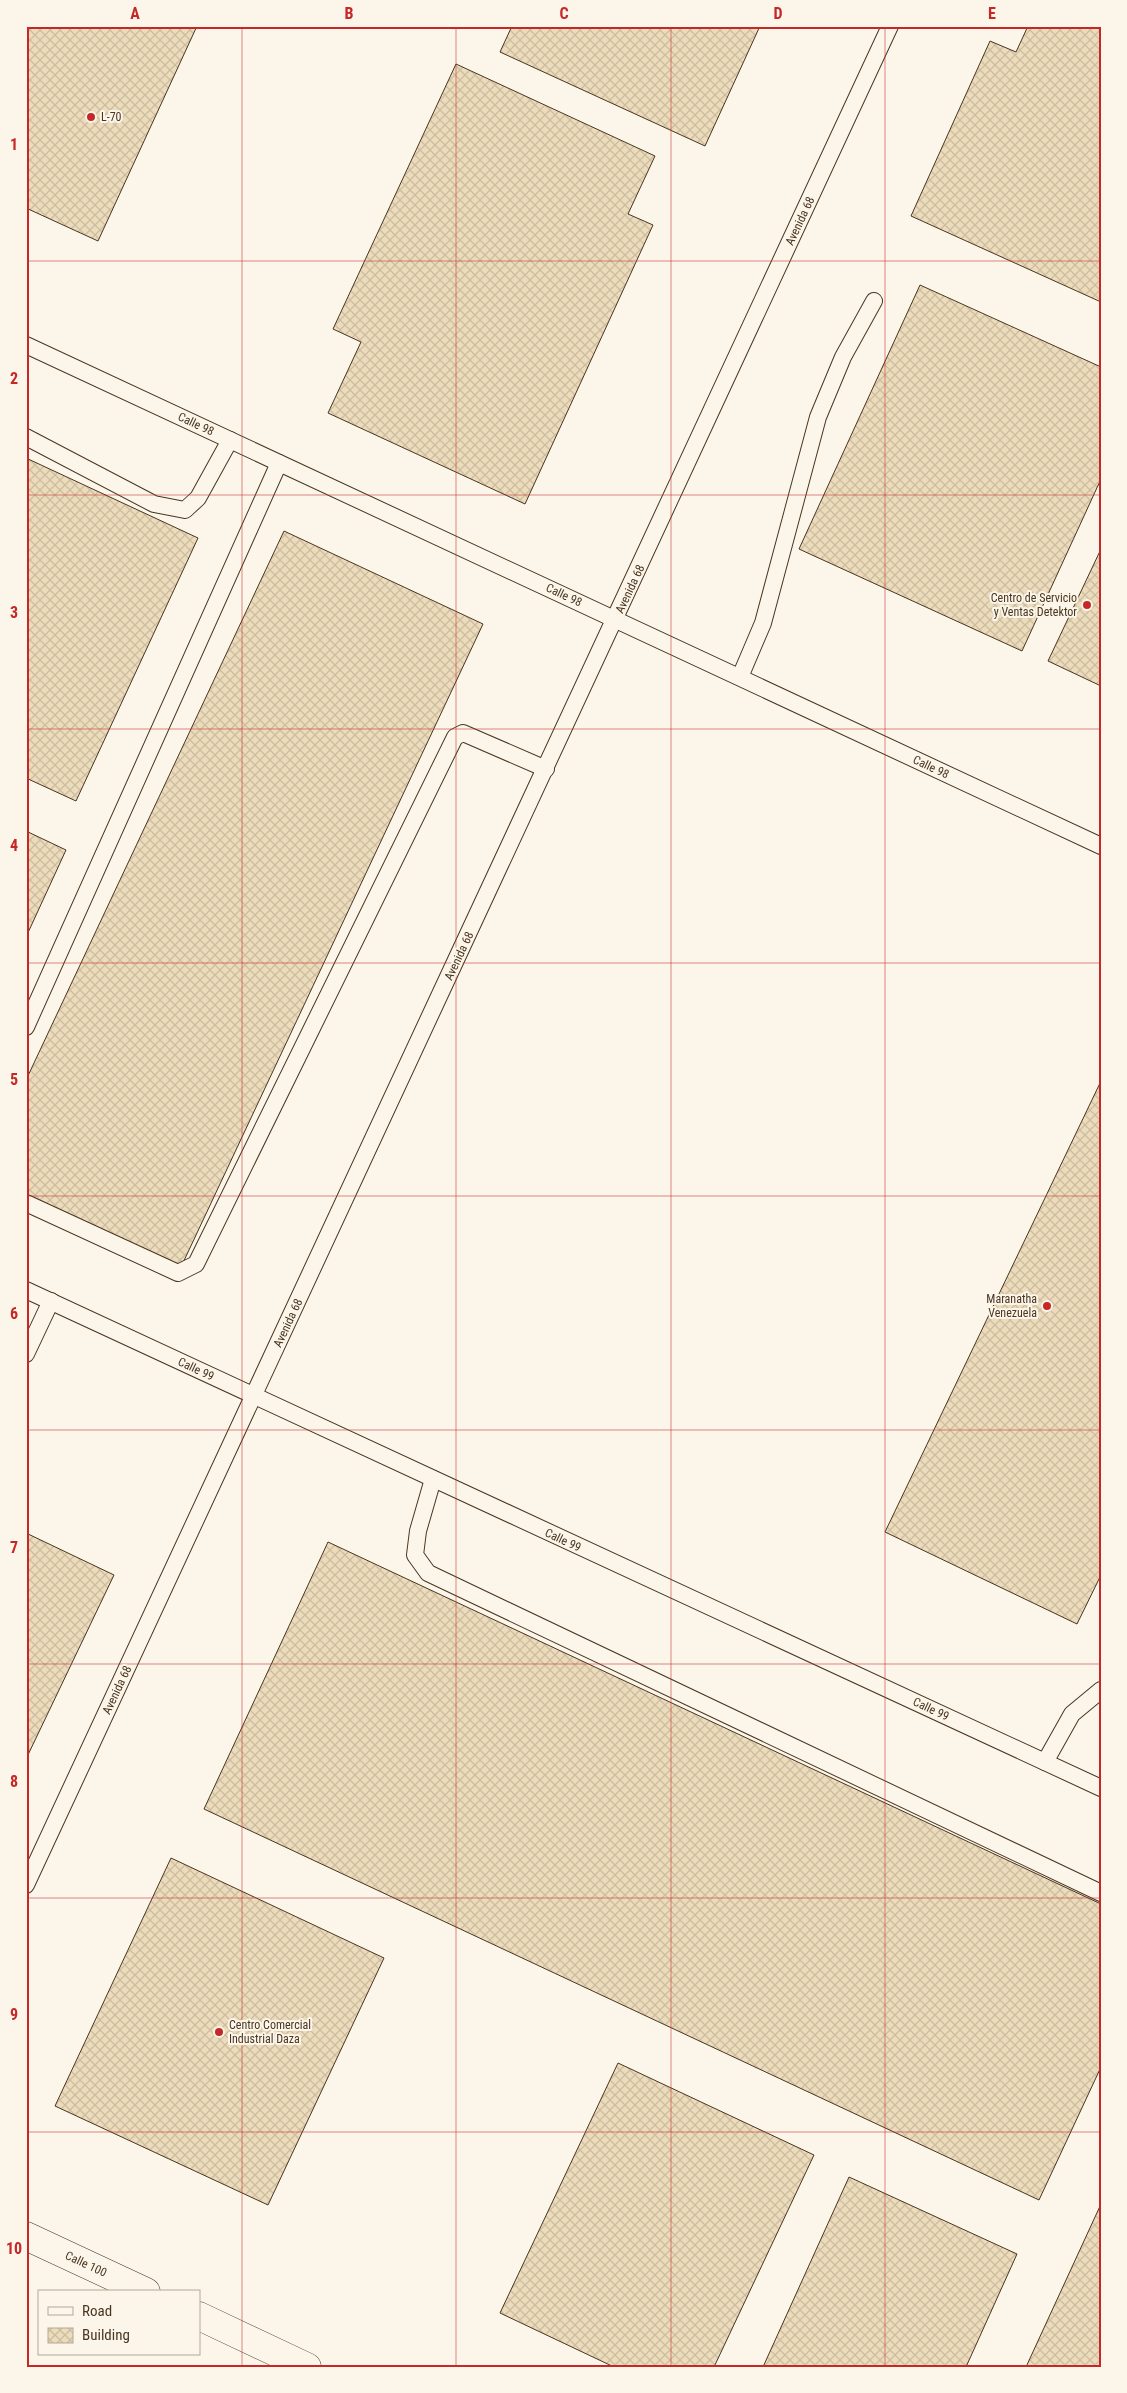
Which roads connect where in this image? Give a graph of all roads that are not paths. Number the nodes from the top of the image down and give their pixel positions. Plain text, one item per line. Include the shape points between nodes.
1 (890, 26) edge
2 (874, 301) dead end
3 (28, 351) edge
4 (26, 437) edge
5 (230, 440) junction
6 (279, 463) junction
7 (616, 620) junction
8 (740, 678) junction
9 (546, 769) junction
10 (1101, 846) edge
11 (26, 1028) edge
12 (26, 1203) edge
13 (26, 1290) edge
14 (51, 1301) junction
15 (26, 1354) edge
16 (254, 1396) junction
17 (433, 1479) junction
18 (1101, 1690) edge
19 (1045, 1762) junction
20 (1101, 1788) edge
21 (26, 1885) edge
22 (1101, 1893) edge
23 (26, 2236) edge
24 (142, 2290) edge
25 (200, 2316) edge
26 (307, 2367) edge

1 - 7 lane, Avenida 68
2 - 8 lane via 843,357 818,417 763,623
3 - 5 lane, Calle 98
4 - 5 lane via 154,504 186,510 198,498
5 - 6 lane, Calle 98
6 - 7 lane, Calle 98
6 - 11 lane
7 - 8 lane, Calle 98
7 - 9 lane, Avenida 68
8 - 10 lane, Calle 98
9 - 12 lane via 463,733 455,737 196,1264 178,1273
9 - 16 lane, Avenida 68
13 - 14 lane, Calle 99
14 - 15 lane
14 - 16 lane, Calle 99
16 - 17 lane, Calle 99
16 - 21 lane, Avenida 68
17 - 19 lane, Calle 99
17 - 22 lane via 418,1531 415,1556 428,1573
18 - 19 lane via 1072,1714
19 - 20 lane, Calle 99
23 - 24 street, Calle 100
25 - 26 street

